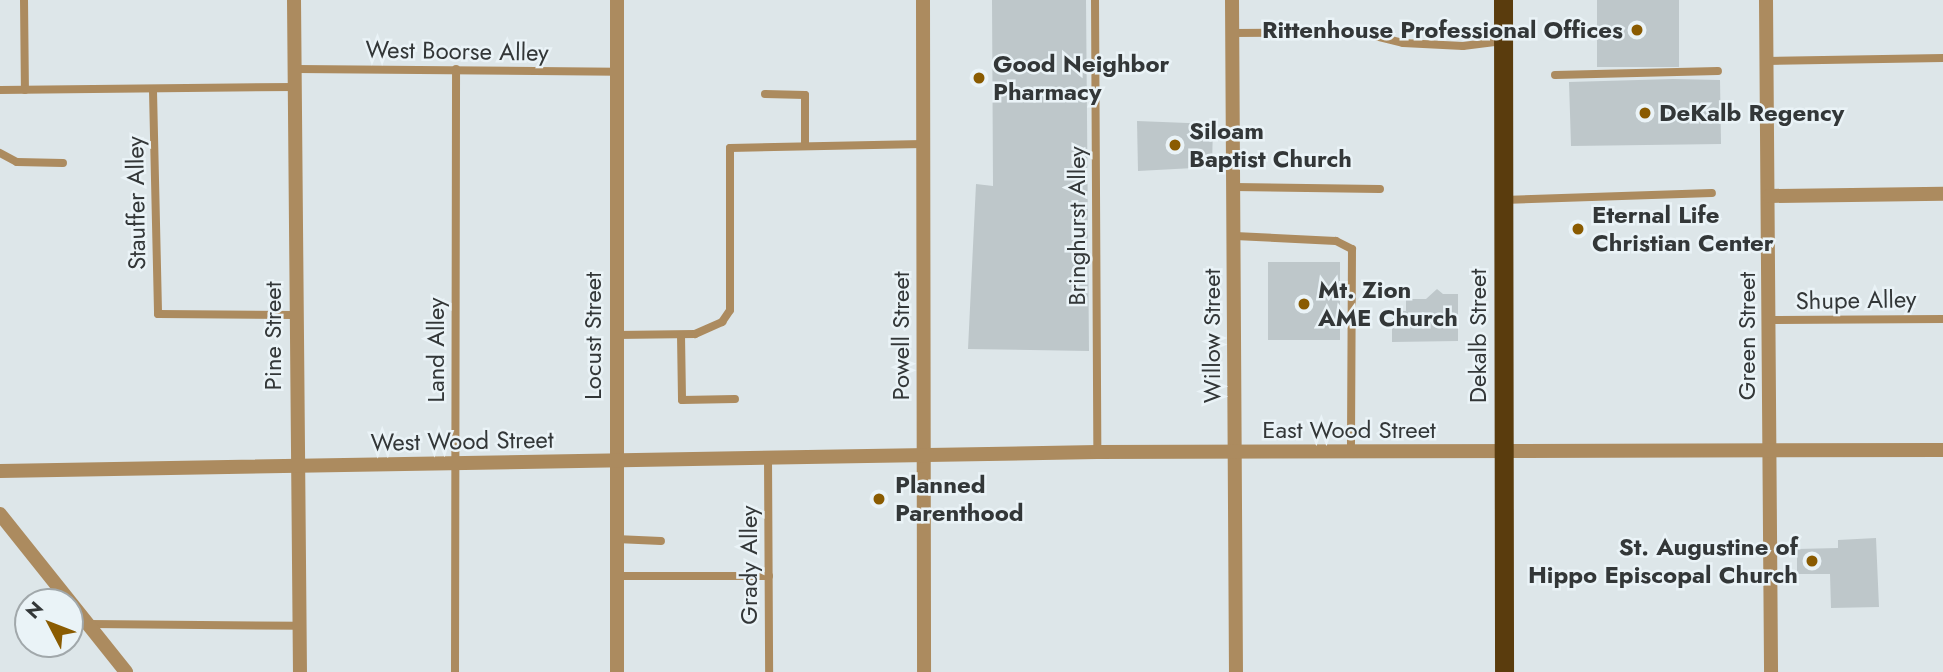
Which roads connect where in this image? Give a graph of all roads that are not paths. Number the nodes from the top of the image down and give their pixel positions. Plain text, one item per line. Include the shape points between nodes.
1 (24, 0) edge
2 (294, 0) edge
3 (617, 0) edge
4 (923, 0) edge
5 (1095, 0) edge
6 (1233, 0) edge
7 (1503, 0) edge
8 (1766, 0) edge
9 (1233, 33) junction
10 (1503, 41) junction
11 (1943, 58) edge
12 (1767, 61) junction
13 (297, 69) junction
14 (456, 69) junction
15 (1718, 71) dead end
16 (617, 72) junction
17 (1555, 75) dead end
18 (296, 87) junction
19 (0, 90) edge
20 (25, 90) junction
21 (153, 92) junction
22 (765, 94) dead end
23 (923, 144) junction
24 (805, 146) junction
25 (0, 153) edge
26 (63, 163) dead end
27 (1234, 187) junction
28 (1380, 189) dead end
29 (1712, 193) dead end
30 (1943, 194) edge
31 (1769, 196) junction
32 (1503, 200) junction
33 (1234, 236) junction
34 (295, 315) junction
35 (1943, 318) edge
36 (1769, 320) junction
37 (616, 335) junction
38 (681, 335) junction
39 (735, 398) dead end
40 (1943, 450) edge
41 (1770, 451) junction
42 (1097, 452) junction
43 (1503, 452) junction
44 (1236, 453) junction
45 (1351, 453) junction
46 (924, 456) junction
47 (768, 457) junction
48 (615, 461) junction
49 (454, 463) junction
50 (297, 467) junction
51 (0, 471) edge
52 (0, 514) edge
53 (616, 540) junction
54 (661, 541) dead end
55 (616, 576) junction
56 (769, 576) junction
57 (89, 624) junction
58 (301, 626) junction
59 (126, 672) edge
60 (300, 672) edge
61 (455, 672) edge
62 (617, 672) edge
63 (769, 672) edge
64 (924, 672) edge
65 (1236, 672) edge
66 (1504, 672) edge
67 (1771, 672) edge

1 - 20 lane
2 - 13 street, Pine Street
3 - 16 street, Locust Street
4 - 23 street, Powell Street
5 - 42 lane, Bringhurst Alley
6 - 9 street, Willow Street
7 - 10 highway, Dekalb Street
8 - 12 street, Green Street
9 - 10 lane via 1359,32 1403,43 1463,46
9 - 27 street, Willow Street
10 - 32 highway, Dekalb Street
11 - 12 lane
12 - 31 street, Green Street
13 - 14 lane, West Boorse Alley
13 - 18 street, Pine Street
14 - 16 lane, West Boorse Alley
14 - 49 lane, Land Alley
15 - 17 lane
16 - 37 street, Locust Street
18 - 21 lane
18 - 34 street, Pine Street
19 - 20 lane
20 - 21 lane
21 - 34 lane, Stauffer Alley via 158,314
22 - 24 lane via 805,95
23 - 24 lane
23 - 46 street, Powell Street
24 - 38 lane via 730,148 730,310 709,331
25 - 26 lane via 17,162
27 - 28 lane
27 - 33 street, Willow Street
29 - 32 lane
30 - 31 street
31 - 36 street, Green Street
32 - 43 highway, Dekalb Street
33 - 44 street, Willow Street
33 - 45 lane via 1336,241 1352,249
34 - 50 street, Pine Street
35 - 36 lane, Shupe Alley
36 - 41 street, Green Street
37 - 38 lane
37 - 48 street, Locust Street
38 - 39 lane via 682,400
40 - 41 street, East Wood Street
41 - 43 street, East Wood Street
41 - 67 street, Green Street
42 - 44 street, East Wood Street
42 - 46 street, East Wood Street
43 - 45 street, East Wood Street
43 - 66 highway, Dekalb Street
44 - 45 street, East Wood Street
44 - 65 street, Willow Street
46 - 47 street, West Wood Street
46 - 64 street, Powell Street
47 - 48 street, West Wood Street
47 - 56 lane, Grady Alley
48 - 49 street, West Wood Street
48 - 53 street, Locust Street
49 - 50 street, West Wood Street
49 - 61 lane, Land Alley
50 - 51 street, West Wood Street
50 - 58 street, Pine Street
52 - 57 street
53 - 54 lane
53 - 55 street, Locust Street
55 - 56 lane
55 - 62 street, Locust Street
56 - 63 lane, Grady Alley
57 - 58 lane
57 - 59 street
58 - 60 street, Pine Street

